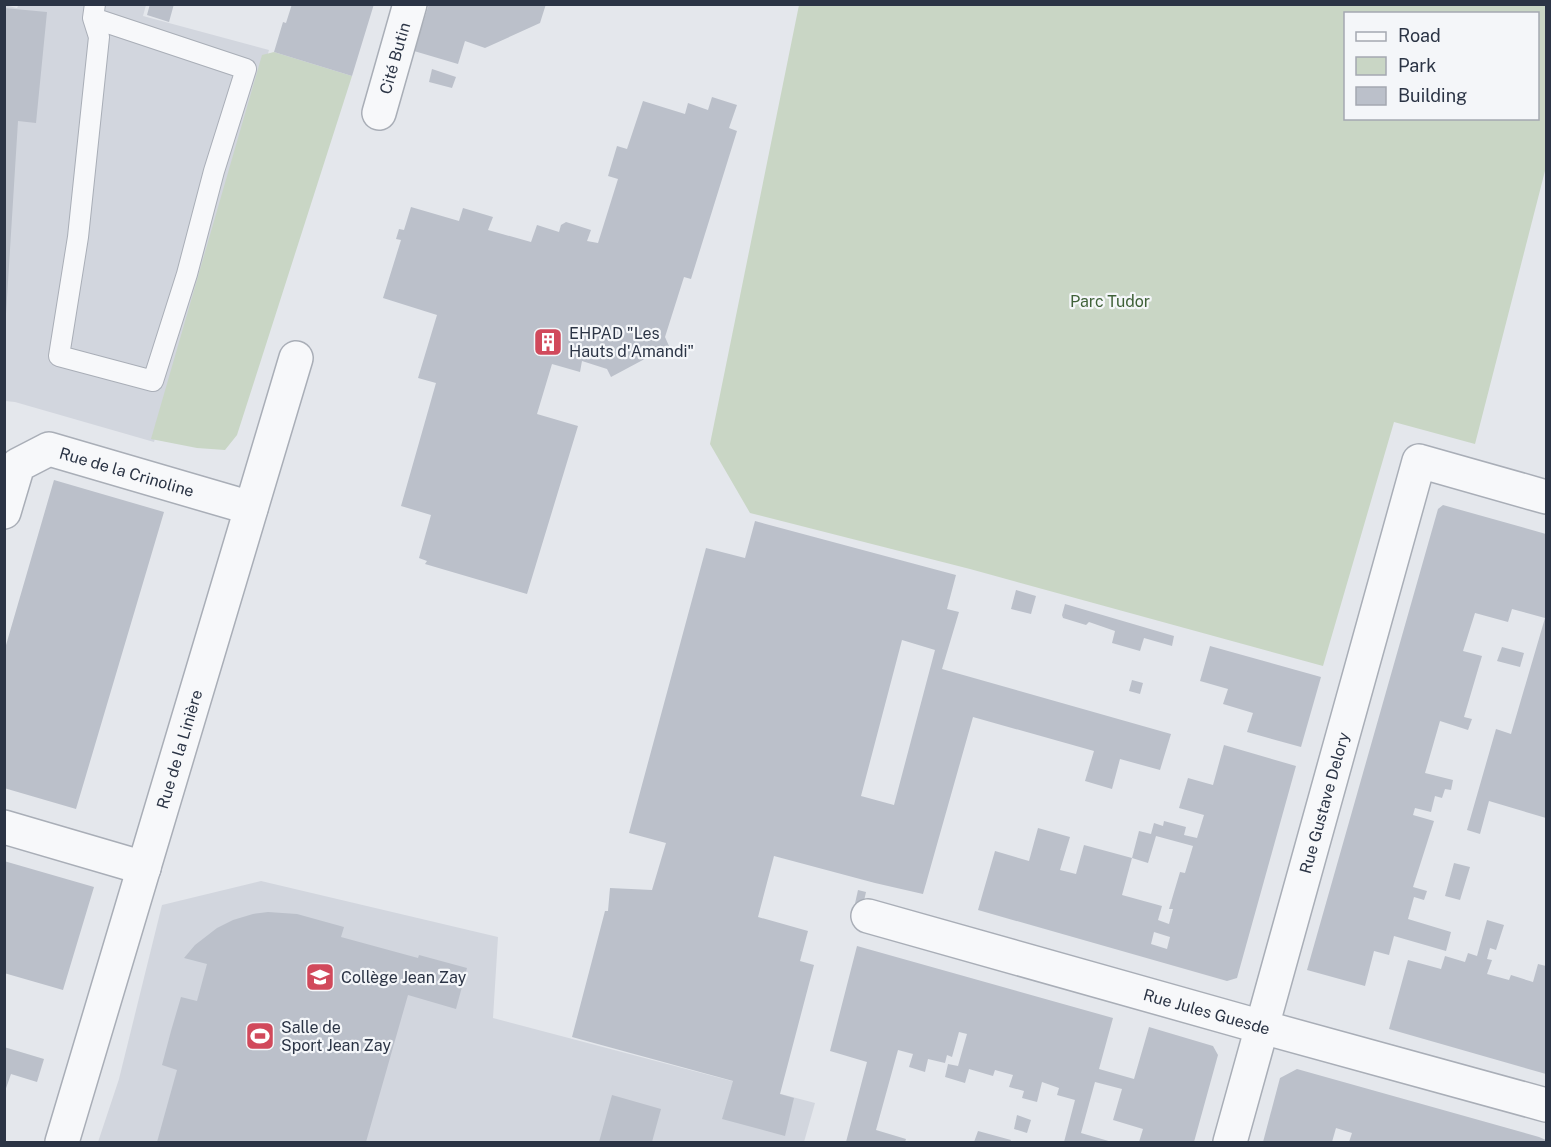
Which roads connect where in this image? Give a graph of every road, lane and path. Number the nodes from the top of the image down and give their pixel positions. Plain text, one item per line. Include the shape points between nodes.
1 (410, 4) edge
2 (94, 11) edge
3 (379, 113) dead end
4 (296, 358) dead end
5 (1546, 497) edge
6 (251, 508) junction
7 (4, 512) edge
8 (4, 827) edge
9 (144, 868) junction
10 (868, 916) dead end
11 (1262, 1027) junction
12 (1546, 1106) edge
13 (62, 1143) edge
14 (1230, 1143) edge

1 - 3 street, Cité Butin
2 - 2 lane via 246,69 153,381 59,357 78,237 98,46
4 - 6 street, Rue de la Linière
5 - 11 street, Rue Gustave Delory via 1419,461
6 - 7 street, Rue de la Crinoline via 49,449 18,465
6 - 9 street, Rue de la Linière
8 - 9 street
9 - 13 street, Rue de la Linière
10 - 11 street, Rue Jules Guesde
11 - 12 street, Rue Jules Guesde
11 - 14 street, Rue Gustave Delory

